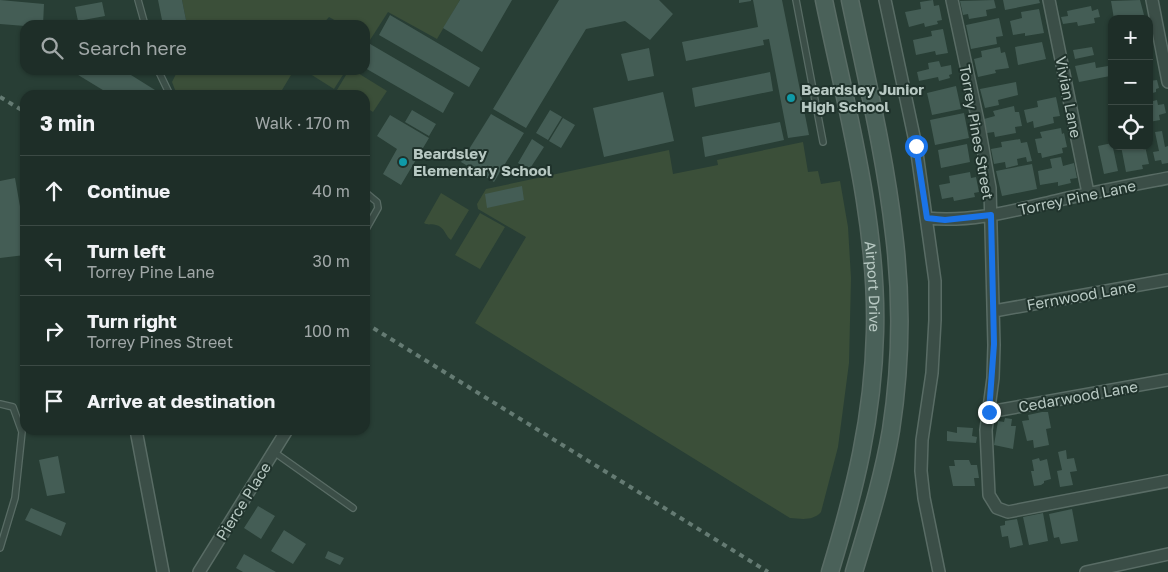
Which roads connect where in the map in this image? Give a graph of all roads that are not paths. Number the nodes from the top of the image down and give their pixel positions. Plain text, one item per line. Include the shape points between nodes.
1 (138, 0) edge
2 (796, 0) edge
3 (824, 0) edge
4 (850, 0) edge
5 (885, 0) edge
6 (952, 0) edge
7 (1049, 0) edge
8 (1152, 0) edge
9 (143, 20) edge
10 (160, 75) edge
11 (1168, 82) edge
12 (168, 90) edge
13 (823, 142) dead end
14 (1168, 178) edge
15 (1088, 194) junction
16 (370, 196) edge
17 (991, 215) junction
18 (927, 218) junction
19 (370, 222) edge
20 (1168, 280) edge
21 (994, 311) junction
22 (1168, 380) edge
23 (0, 404) edge
24 (989, 412) junction
25 (20, 426) edge
26 (22, 435) edge
27 (137, 435) edge
28 (285, 435) edge
29 (274, 452) junction
30 (1168, 481) edge
31 (353, 508) dead end
32 (0, 548) edge
33 (1168, 554) edge
34 (163, 572) edge
35 (199, 572) edge
36 (830, 572) edge
37 (854, 572) edge
38 (939, 572) edge
39 (1086, 572) edge

1 - 9 lane
2 - 13 lane
3 - 36 main road, Airport Drive via 865,199 874,273 876,330 863,449
4 - 37 main road, Airport Drive via 892,218 899,317 891,430 877,496
5 - 18 street via 916,146
6 - 17 street, Torrey Pines Street via 990,188
7 - 15 street, Vivian Lane
8 - 11 street
10 - 12 lane
14 - 15 street, Torrey Pine Lane
15 - 17 street, Torrey Pine Lane
16 - 19 lane via 377,202 378,208
17 - 18 street, Torrey Pine Lane via 945,220
17 - 21 street, Torrey Pines Street
18 - 38 street via 935,281 935,320 921,471
20 - 21 street, Fernwood Lane
21 - 24 street, Torrey Pines Street
22 - 24 street, Cedarwood Lane
23 - 25 lane via 13,407
24 - 30 street, Torrey Pines Street via 986,430 990,495 997,508 1008,512
26 - 32 lane via 15,498
27 - 34 street
28 - 29 street, Pierce Place
29 - 31 lane
29 - 35 street, Pierce Place
33 - 39 street

